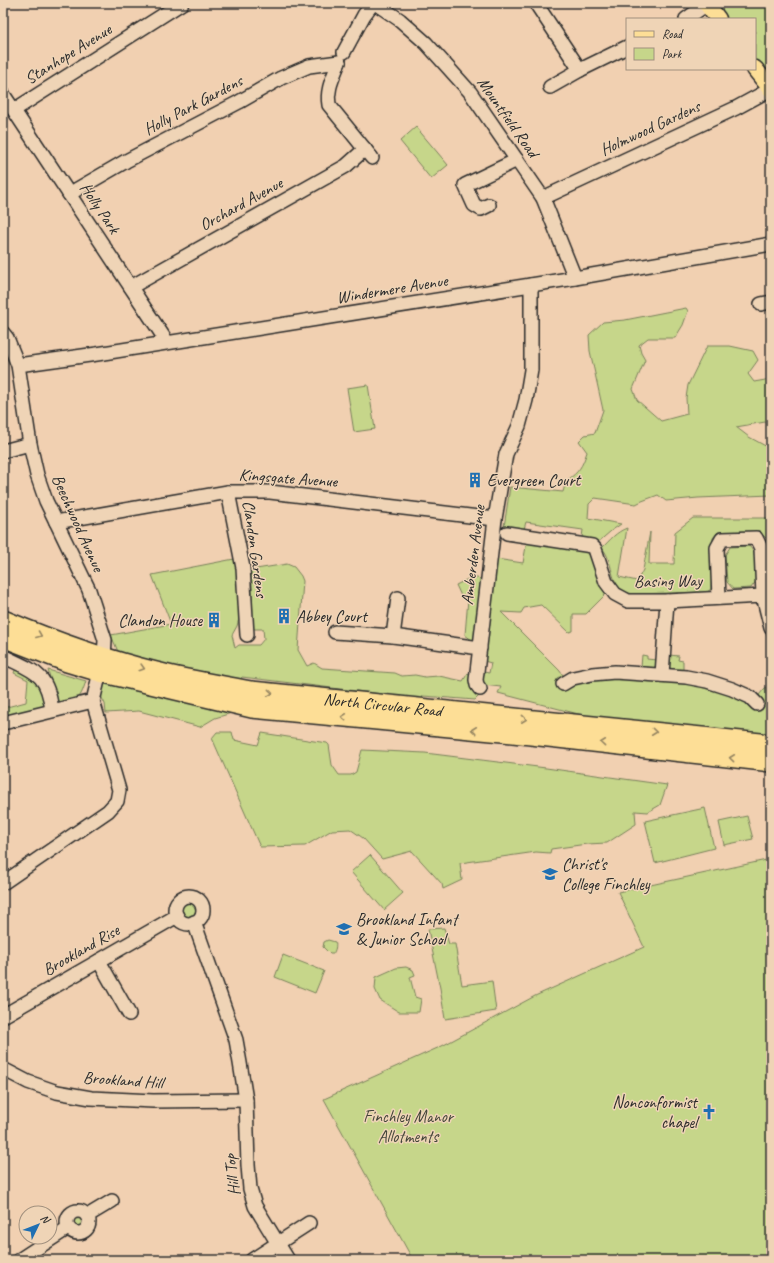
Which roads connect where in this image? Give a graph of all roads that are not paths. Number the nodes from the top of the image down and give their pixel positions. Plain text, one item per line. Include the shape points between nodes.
1 (182, 3) edge
2 (374, 3) edge
3 (538, 4) edge
4 (706, 4) edge
5 (687, 18) edge
6 (717, 18) edge
7 (626, 47) edge
8 (342, 57) junction
9 (580, 70) junction
10 (756, 70) edge
11 (550, 87) dead end
12 (771, 89) edge
13 (3, 94) edge
14 (14, 110) junction
15 (517, 160) junction
16 (69, 194) junction
17 (543, 198) junction
18 (490, 205) dead end
19 (771, 244) edge
20 (575, 278) junction
21 (532, 285) junction
22 (131, 287) junction
23 (3, 333) edge
24 (167, 342) junction
25 (18, 365) junction
26 (30, 444) junction
27 (3, 451) edge
28 (228, 492) junction
29 (495, 519) junction
30 (56, 522) junction
31 (507, 533) dead end
32 (763, 596) junction
33 (398, 598) dead end
34 (719, 598) junction
35 (667, 601) junction
36 (3, 620) edge
37 (771, 628) edge
38 (335, 632) dead end
39 (247, 635) dead end
40 (394, 636) junction
41 (3, 637) edge
42 (480, 648) junction
43 (3, 656) edge
44 (102, 665) junction
45 (662, 675) junction
46 (563, 684) dead end
47 (480, 689) dead end
48 (93, 701) junction
49 (757, 704) dead end
50 (52, 710) junction
51 (3, 723) edge
52 (771, 744) edge
53 (771, 762) edge
54 (3, 883) edge
55 (177, 916) junction
56 (194, 922) junction
57 (99, 961) junction
58 (128, 1014) dead end
59 (3, 1016) edge
60 (3, 1069) edge
61 (246, 1100) junction
62 (112, 1201) dead end
63 (309, 1223) dead end
64 (278, 1244) junction
65 (19, 1260) edge
66 (252, 1260) edge
67 (288, 1260) edge

1 - 14 street, Stanhope Avenue
2 - 8 street via 364,15
2 - 15 street, Mountfield Road via 400,20 452,71 470,92
3 - 9 street
4 - 5 street
4 - 6 main road
7 - 9 street
8 - 16 street, Holly Park Gardens via 309,66 281,78
8 - 22 street, Orchard Avenue via 329,88 329,105 368,154
9 - 11 street
10 - 12 main road
12 - 17 street, Holmwood Gardens via 736,108
13 - 14 street, Holly Park
14 - 16 street, Holly Park
15 - 17 street, Mountfield Road
15 - 18 street via 465,185 474,205 481,209
16 - 22 street, Holly Park
17 - 20 street, Mountfield Road
19 - 20 street, Windermere Avenue
20 - 21 street, Windermere Avenue
21 - 24 street, Windermere Avenue
21 - 29 street, Amberden Avenue via 531,370 526,400 506,454
22 - 24 street, Holly Park
23 - 25 street, Beechwood Avenue
24 - 25 street, Windermere Avenue
25 - 26 street, Beechwood Avenue
26 - 27 street
26 - 30 street, Beechwood Avenue via 37,475
28 - 29 street, Kingsgate Avenue via 270,492
28 - 30 street, Kingsgate Avenue
28 - 39 street, Clandon Gardens via 243,568
29 - 42 street, Amberden Avenue
30 - 44 street, Beechwood Avenue via 89,590 105,640
31 - 35 street, Basing Way via 592,546 596,550 606,582 615,594 628,601
32 - 34 street, Basing Way
32 - 34 street, Basing Way via 761,548 756,538 722,539 717,548
32 - 37 street, Basing Way
33 - 40 street
34 - 35 street, Basing Way
35 - 45 street
36 -> 44 highway, North Circular Road
38 - 40 street
40 - 42 street
41 - 44 highway, North Circular Road via 67,662
42 - 47 street, Amberden Avenue via 476,680
43 - 50 street via 37,673 45,682
44 - 48 street, Beechwood Avenue
44 -> 52 highway, North Circular Road via 155,672 251,691
53 -> 44 highway, North Circular Road via 513,733 252,708
45 - 46 street via 615,672 592,674 574,678
45 - 49 street via 707,681 750,697
48 - 50 street
48 - 54 street via 119,790 117,801 108,811
50 - 51 street
55 - 56 street via 183,922
55 - 56 street via 176,908 179,901 185,896 194,897 200,902 203,910
55 - 57 street, Brookland Rise
56 - 61 street via 236,1040
57 - 58 street
57 - 59 street, Brookland Rise
60 - 61 street, Brookland Hill via 28,1082 57,1092 92,1098 153,1101
61 - 64 street, Hill Top via 250,1189 255,1206
62 - 65 street via 87,1216 89,1226 82,1233 72,1232 68,1228
63 - 64 street
64 - 66 street
64 - 67 street, Hill Top

